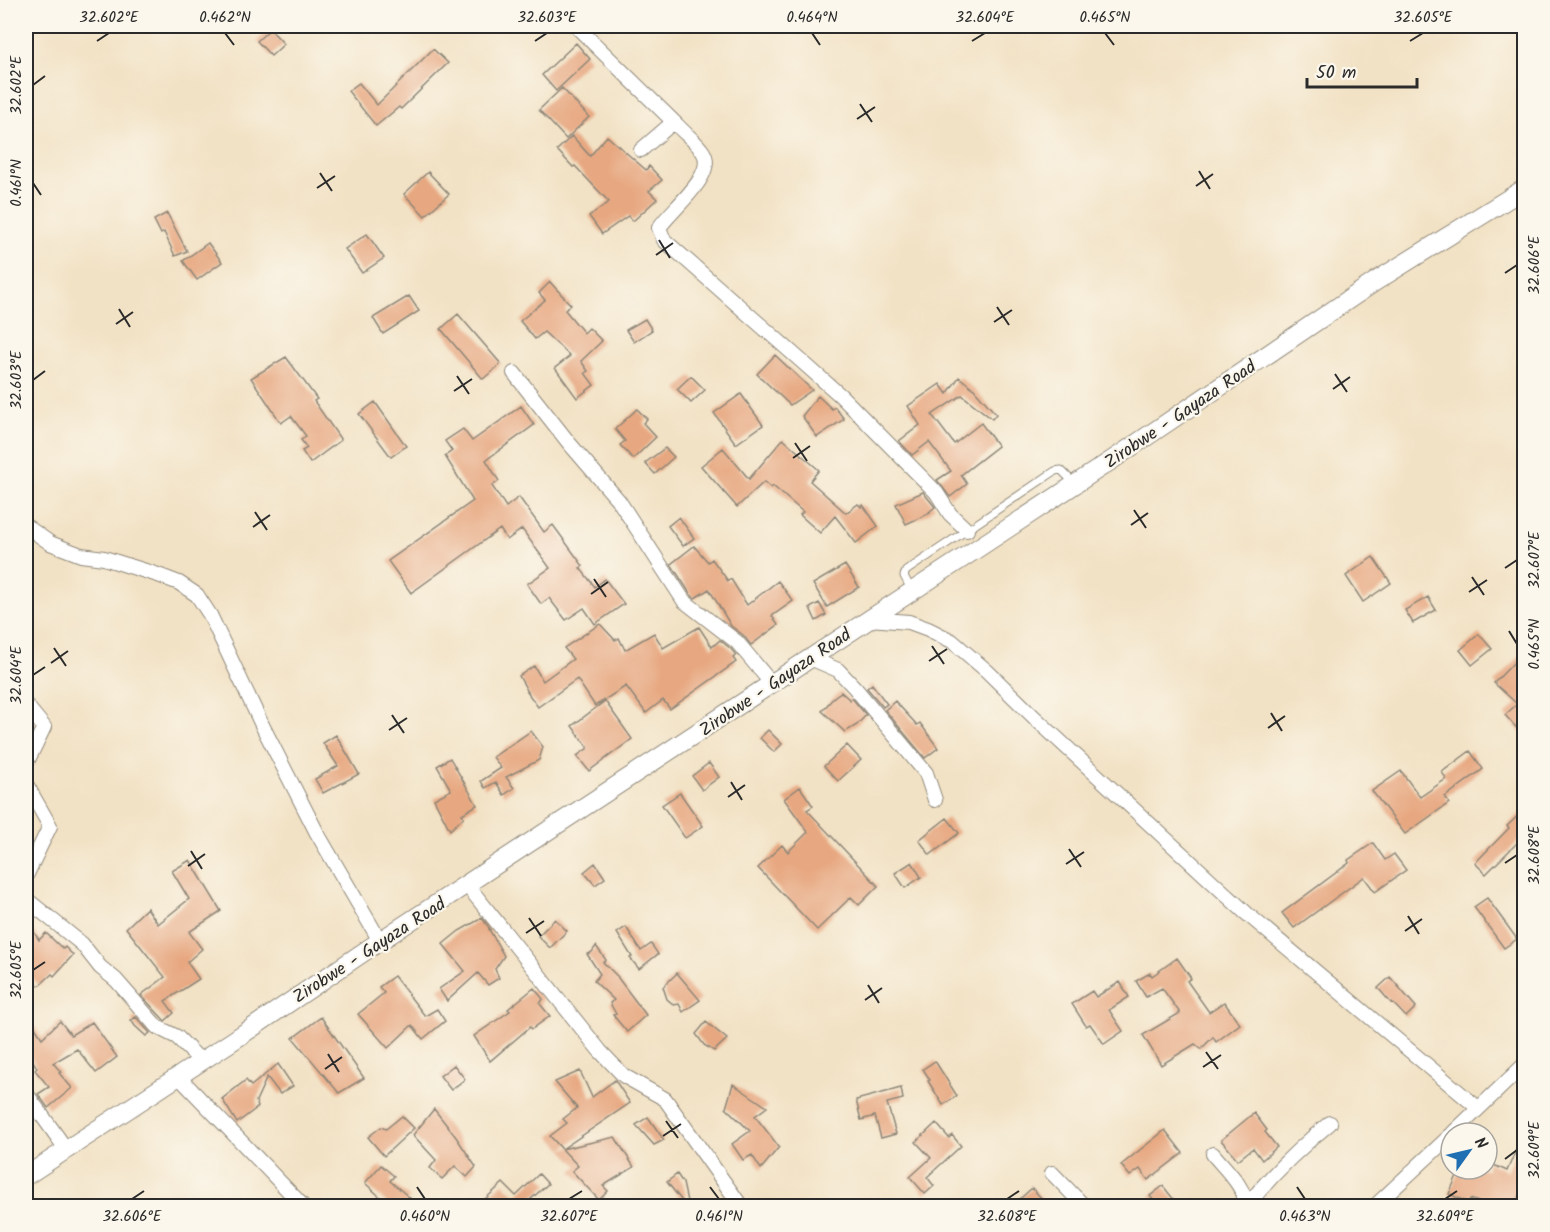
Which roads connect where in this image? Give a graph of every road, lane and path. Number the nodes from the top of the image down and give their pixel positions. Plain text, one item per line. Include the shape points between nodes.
1 (576, 26) edge
2 (677, 126) junction
3 (641, 150) dead end
4 (1524, 189) edge
5 (514, 373) dead end
6 (1075, 484) junction
7 (26, 526) edge
8 (967, 530) junction
9 (912, 591) junction
10 (869, 619) junction
11 (810, 658) junction
12 (772, 684) junction
13 (26, 705) edge
14 (26, 764) edge
15 (26, 784) edge
16 (935, 801) dead end
17 (26, 876) edge
18 (466, 885) junction
19 (26, 898) edge
20 (380, 941) junction
21 (201, 1061) junction
22 (1524, 1065) edge
23 (178, 1076) junction
24 (26, 1093) edge
25 (1478, 1108) junction
26 (1465, 1121) edge
27 (1330, 1123) dead end
28 (1439, 1146) edge
29 (66, 1149) junction
30 (1213, 1154) dead end
31 (1052, 1173) dead end
32 (26, 1176) edge
33 (303, 1206) edge
34 (741, 1206) edge
35 (1084, 1206) edge
36 (1246, 1206) edge
37 (1375, 1206) edge

1 - 2 street
2 - 3 street via 670,125
2 - 8 street via 702,150 705,171 659,228 664,240 840,396 936,492 950,514
4 - 6 street, Zirobwe - Gayaza Road via 1376,281
5 - 12 street via 619,501 684,601 737,642
6 - 8 lane via 1061,470 1055,471
6 - 9 street, Zirobwe - Gayaza Road
7 - 20 street via 50,543 158,575 197,595 317,833
8 - 9 lane via 906,571 904,576
9 - 10 street, Zirobwe - Gayaza Road
10 - 11 street, Zirobwe - Gayaza Road
10 - 25 street via 909,622 952,641 1246,913
11 - 12 street, Zirobwe - Gayaza Road
11 - 16 street via 838,670 855,688 926,773
12 - 18 street, Zirobwe - Gayaza Road
13 - 14 street via 44,727
15 - 17 street via 50,826
18 - 20 street, Zirobwe - Gayaza Road
18 - 34 street via 600,1051 624,1076 665,1099
19 - 21 street via 82,944 158,1027 177,1037
20 - 21 street, Zirobwe - Gayaza Road
21 - 23 street, Zirobwe - Gayaza Road
22 - 25 street
23 - 29 street, Zirobwe - Gayaza Road
23 - 33 street
24 - 29 street
25 - 26 street
27 - 36 street via 1302,1145
28 - 37 street
29 - 32 street, Zirobwe - Gayaza Road
30 - 36 street via 1241,1188
31 - 35 street

